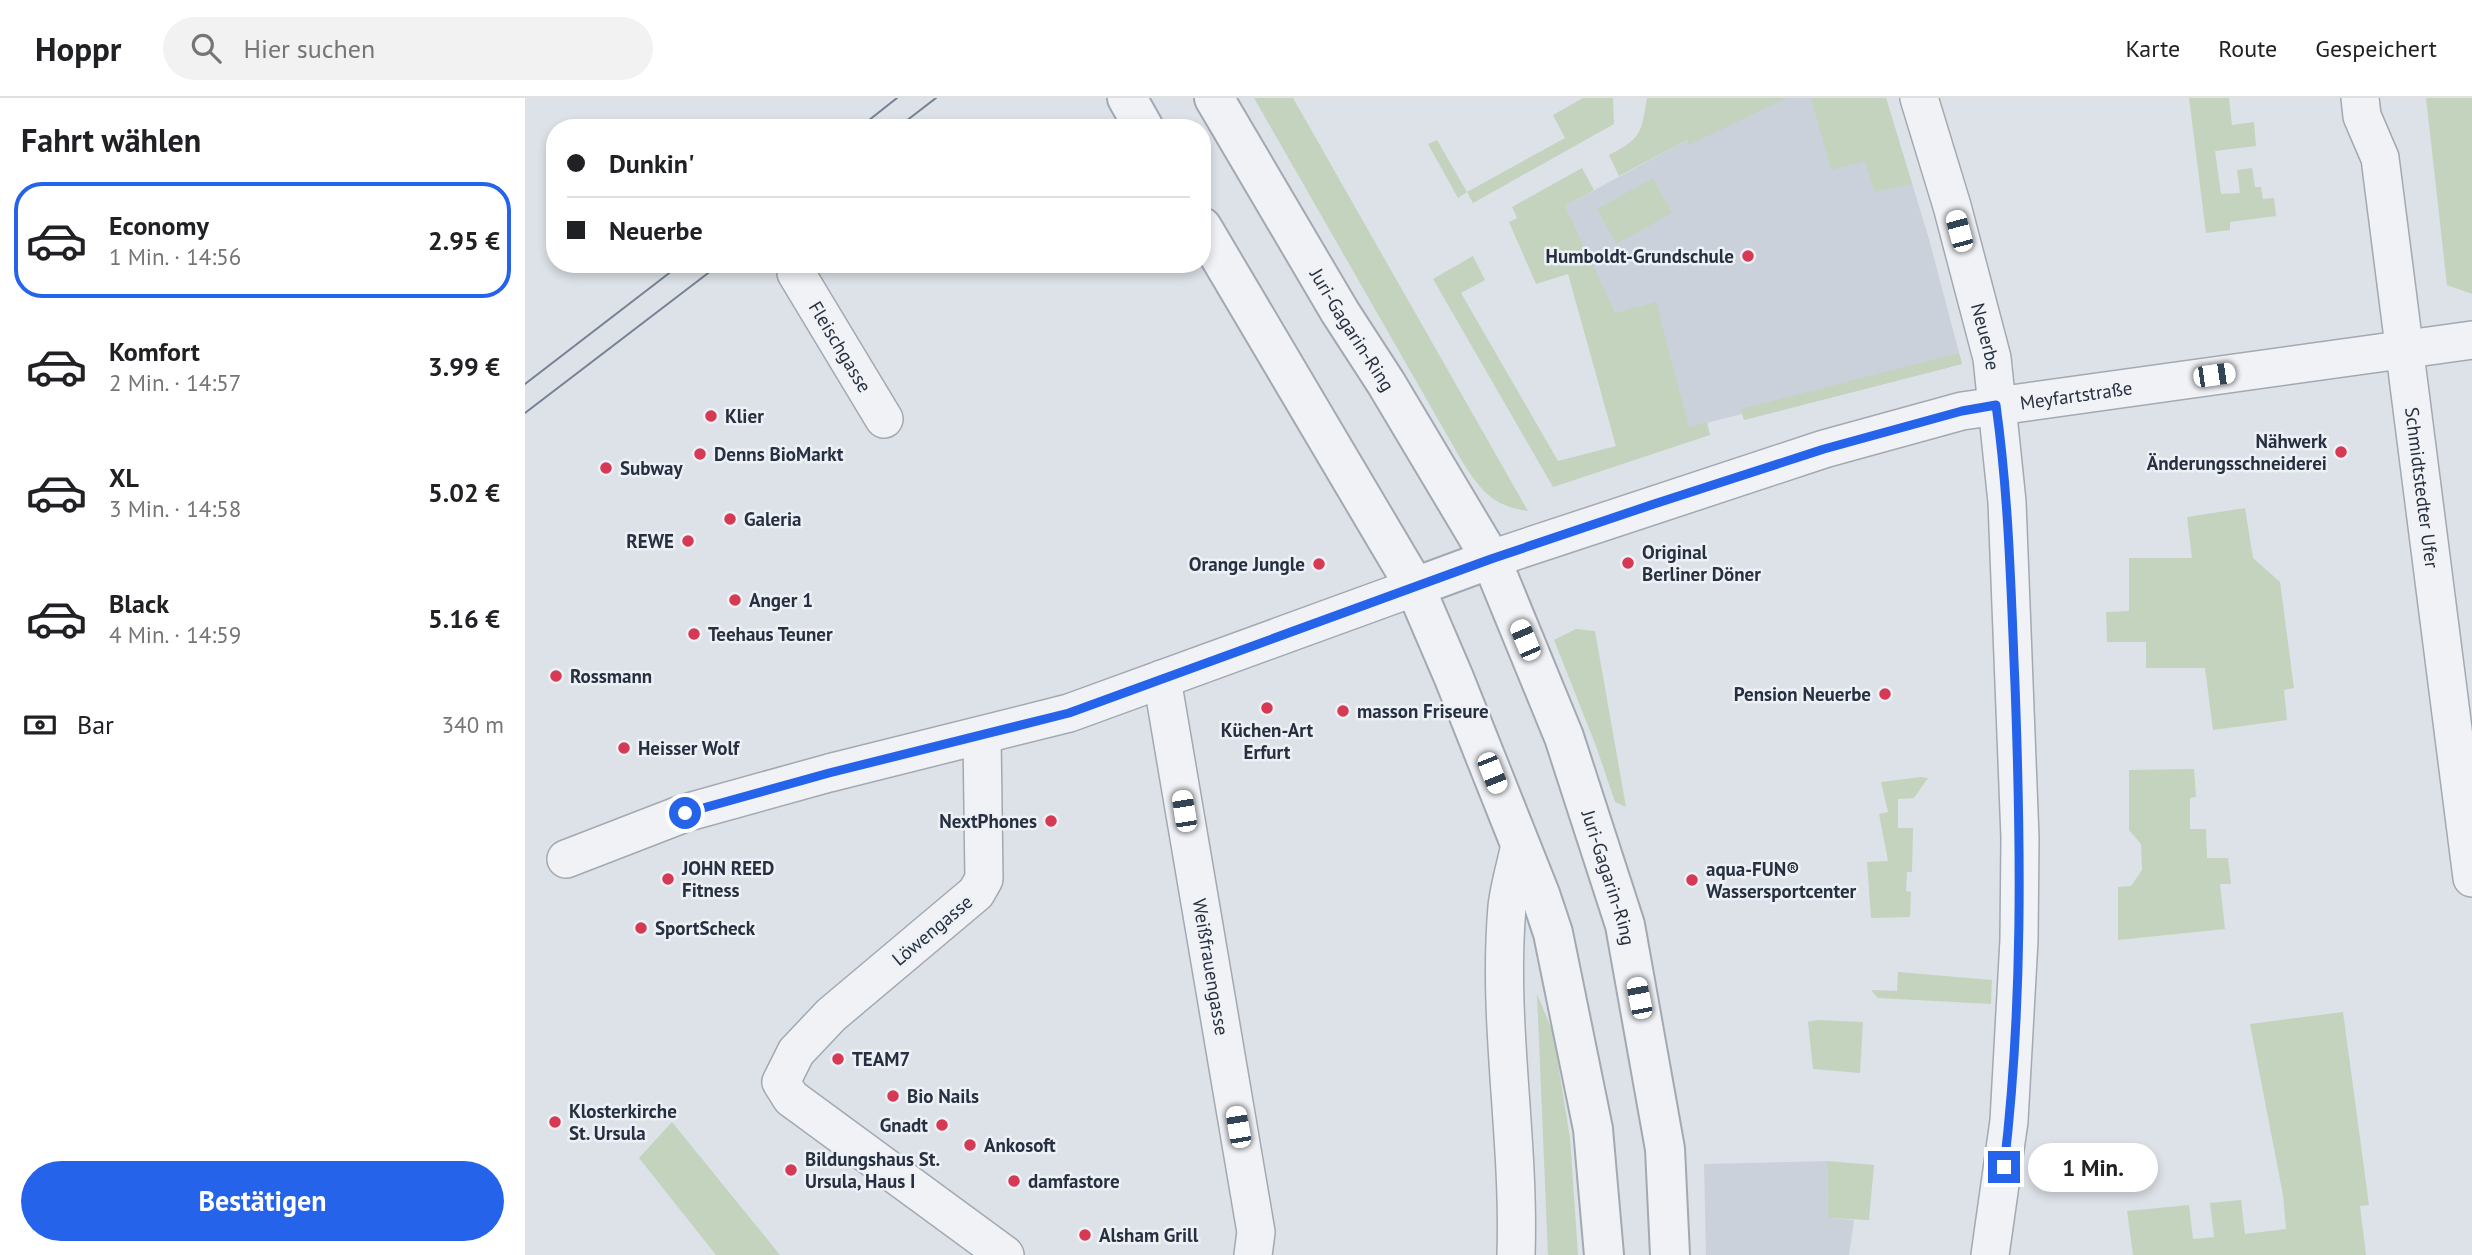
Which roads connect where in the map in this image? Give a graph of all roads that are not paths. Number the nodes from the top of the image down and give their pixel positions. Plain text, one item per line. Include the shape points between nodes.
1 (1127, 98) edge
2 (1214, 98) edge
3 (1919, 98) edge
4 (2360, 98) edge
5 (1139, 119) edge
6 (1211, 243) edge
7 (796, 273) dead end
8 (2472, 340) edge
9 (2403, 348) junction
10 (1996, 405) junction
11 (884, 419) dead end
12 (1491, 559) junction
13 (1415, 587) junction
14 (1162, 679) junction
15 (982, 736) junction
16 (1520, 845) junction
17 (566, 859) dead end
18 (2472, 878) edge
19 (1005, 1255) edge
20 (1253, 1255) edge
21 (1517, 1255) edge
22 (1604, 1255) edge
23 (1670, 1255) edge
24 (1990, 1255) edge

1 - 5 street
2 - 12 street, Juri-Gagarin-Ring
3 - 10 street, Neuerbe via 1992,358
4 - 9 street, Schmidtstedter Ufer via 2362,116 2380,158
6 - 13 street
7 - 11 street, Fleischgasse
8 - 9 street, Meyfartstraße
9 - 10 street, Meyfartstraße
9 - 18 street, Schmidtstedter Ufer
10 - 12 street, Meyfartstraße via 1824,449
10 - 24 street, Neuerbe via 2007,502 2021,838 2009,1121
12 - 13 street
12 - 23 street, Juri-Gagarin-Ring via 1564,737 1625,925 1665,1149
13 - 14 street
13 - 16 street
14 - 15 street via 1069,713
14 - 20 street, Weißfrauengasse via 1256,1232
15 - 17 street via 685,813
15 - 19 street, Löwengasse via 984,879 976,893 831,1015 796,1052 781,1082 791,1098
16 - 21 street via 1507,905 1504,970
16 - 22 street via 1541,894 1566,992 1593,1129

